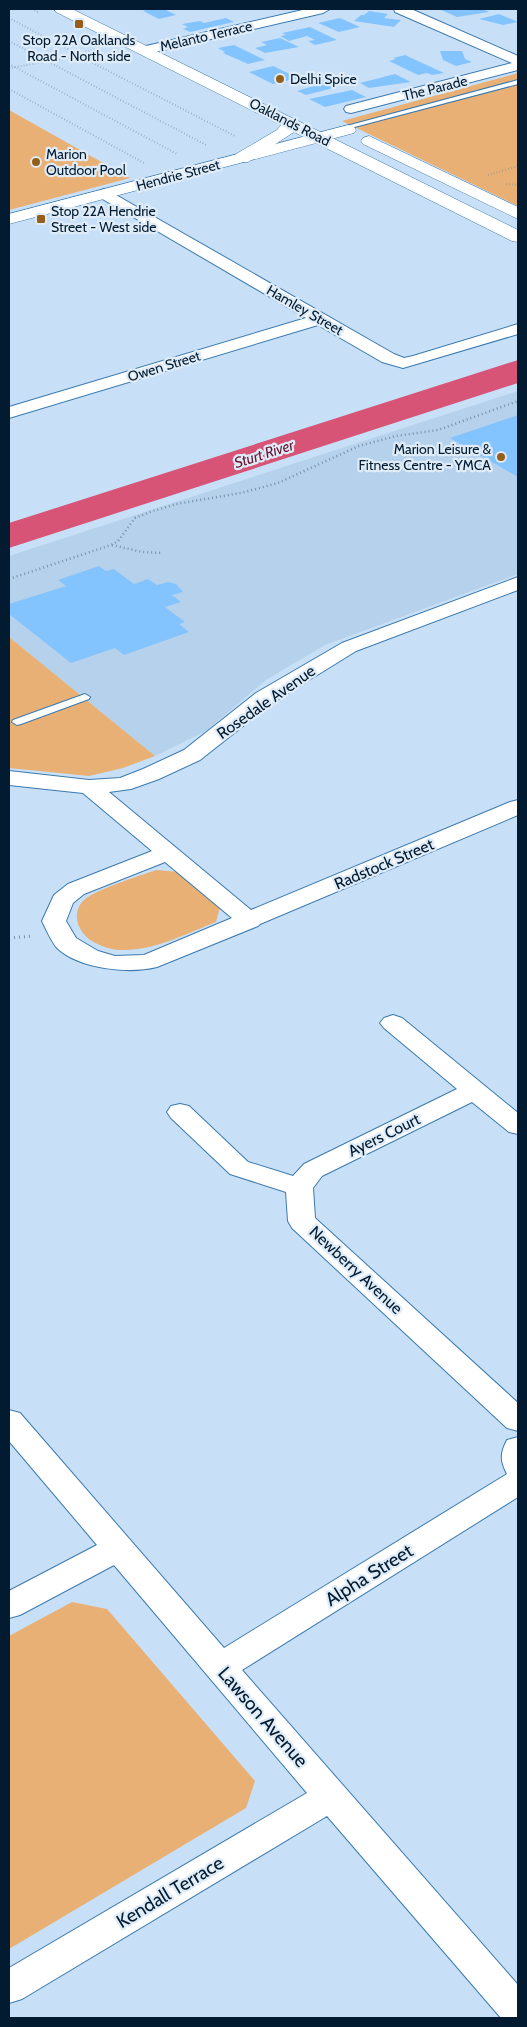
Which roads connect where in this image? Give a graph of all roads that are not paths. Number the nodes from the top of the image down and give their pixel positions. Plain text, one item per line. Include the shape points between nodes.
1 (61, 9) edge
2 (324, 9) edge
3 (400, 9) edge
4 (149, 32) dead end
5 (173, 44) junction
6 (146, 50) junction
7 (190, 53) dead end
8 (518, 61) edge
9 (518, 66) edge
10 (518, 82) edge
11 (351, 109) dead end
12 (323, 118) dead end
13 (290, 122) junction
14 (345, 129) junction
15 (320, 137) junction
16 (242, 158) junction
17 (104, 194) junction
18 (518, 214) edge
19 (9, 219) edge
20 (518, 237) edge
21 (320, 319) junction
22 (518, 329) edge
23 (12, 409) edge
24 (518, 583) edge
25 (85, 697) dead end
26 (17, 722) dead end
27 (9, 778) edge
28 (90, 787) junction
29 (518, 808) edge
30 (167, 853) junction
31 (250, 921) junction
32 (394, 1023) dead end
33 (475, 1090) junction
34 (180, 1112) dead end
35 (518, 1126) edge
36 (299, 1187) junction
37 (518, 1420) edge
38 (9, 1421) edge
39 (518, 1448) edge
40 (518, 1466) edge
41 (518, 1482) edge
42 (118, 1548) junction
43 (9, 1606) edge
44 (220, 1667) junction
45 (331, 1796) junction
46 (9, 1987) edge
47 (518, 2011) edge

1 - 6 main road, Oaklands Road
2 - 5 street, Melanto Terrace
3 - 8 street
4 - 5 main road
5 - 6 street, Melanto Terrace
5 - 7 main road
6 - 13 main road, Oaklands Road
9 - 11 street, The Parade
10 - 14 lane
12 - 14 main road, Oaklands Road
13 - 15 main road, Oaklands Road
13 - 16 main road via 283,133
14 - 15 main road, Hendrie Street
14 - 18 main road, Oaklands Road
15 - 16 main road, Hendrie Street
15 - 20 main road, Oaklands Road
16 - 17 main road, Hendrie Street
17 - 19 main road, Hendrie Street
17 - 21 street, Hamley Street
21 - 22 street, Hamley Street via 388,358 403,363
21 - 23 street, Owen Street
24 - 28 street, Rosedale Avenue via 348,647 264,698 192,755 123,784
25 - 26 lane
27 - 28 street, Rosedale Avenue
28 - 30 street
29 - 31 street, Radstock Street
30 - 31 street
30 - 31 street, Radstock Street via 76,889 62,900 54,921 66,944 89,956 114,963 148,962
32 - 33 street
33 - 35 street
33 - 36 street, Ayers Court via 313,1170
34 - 36 street via 239,1168
36 - 37 street, Newberry Avenue via 302,1220
38 - 42 street, Lawson Avenue
39 - 40 street
41 - 44 street, Alpha Street
42 - 43 street
42 - 44 street, Lawson Avenue
44 - 45 street, Lawson Avenue
45 - 46 street, Kendall Terrace
45 - 47 street, Lawson Avenue

